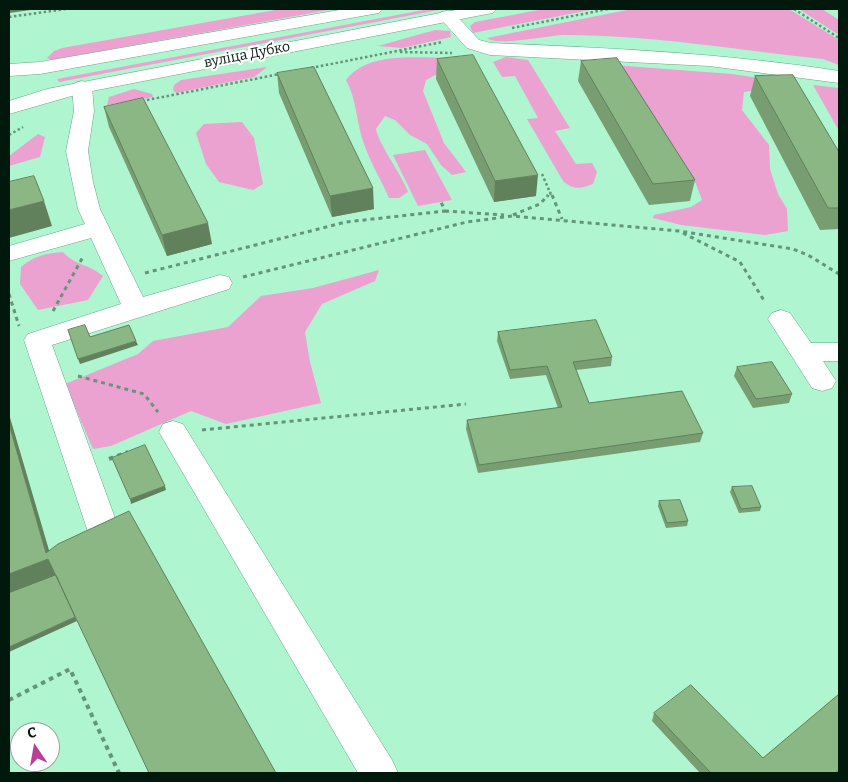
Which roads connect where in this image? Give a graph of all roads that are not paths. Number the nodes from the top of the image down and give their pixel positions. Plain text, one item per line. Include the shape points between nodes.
1 (373, 9) edge
2 (487, 9) edge
3 (447, 16) junction
4 (9, 70) edge
5 (839, 77) edge
6 (82, 87) junction
7 (9, 108) edge
8 (98, 228) junction
9 (9, 254) edge
10 (220, 283) road end
11 (136, 308) junction
12 (781, 319) road end
13 (803, 352) junction
14 (839, 352) edge
15 (822, 380) dead end
16 (174, 433) road end
17 (103, 529) edge
18 (379, 773) edge

1 - 4 main road, вуліца Дубко via 40,68
2 - 3 main road, вуліца Дубко
3 - 5 main road via 462,45 680,60
3 - 6 main road, вуліца Дубко
6 - 7 main road, вуліца Дубко
6 - 8 main road via 84,111 77,151 82,182
8 - 9 main road
8 - 11 main road
10 - 11 main road
11 - 17 main road via 37,340
12 - 13 main road
13 - 14 main road
13 - 15 main road
16 - 18 main road

